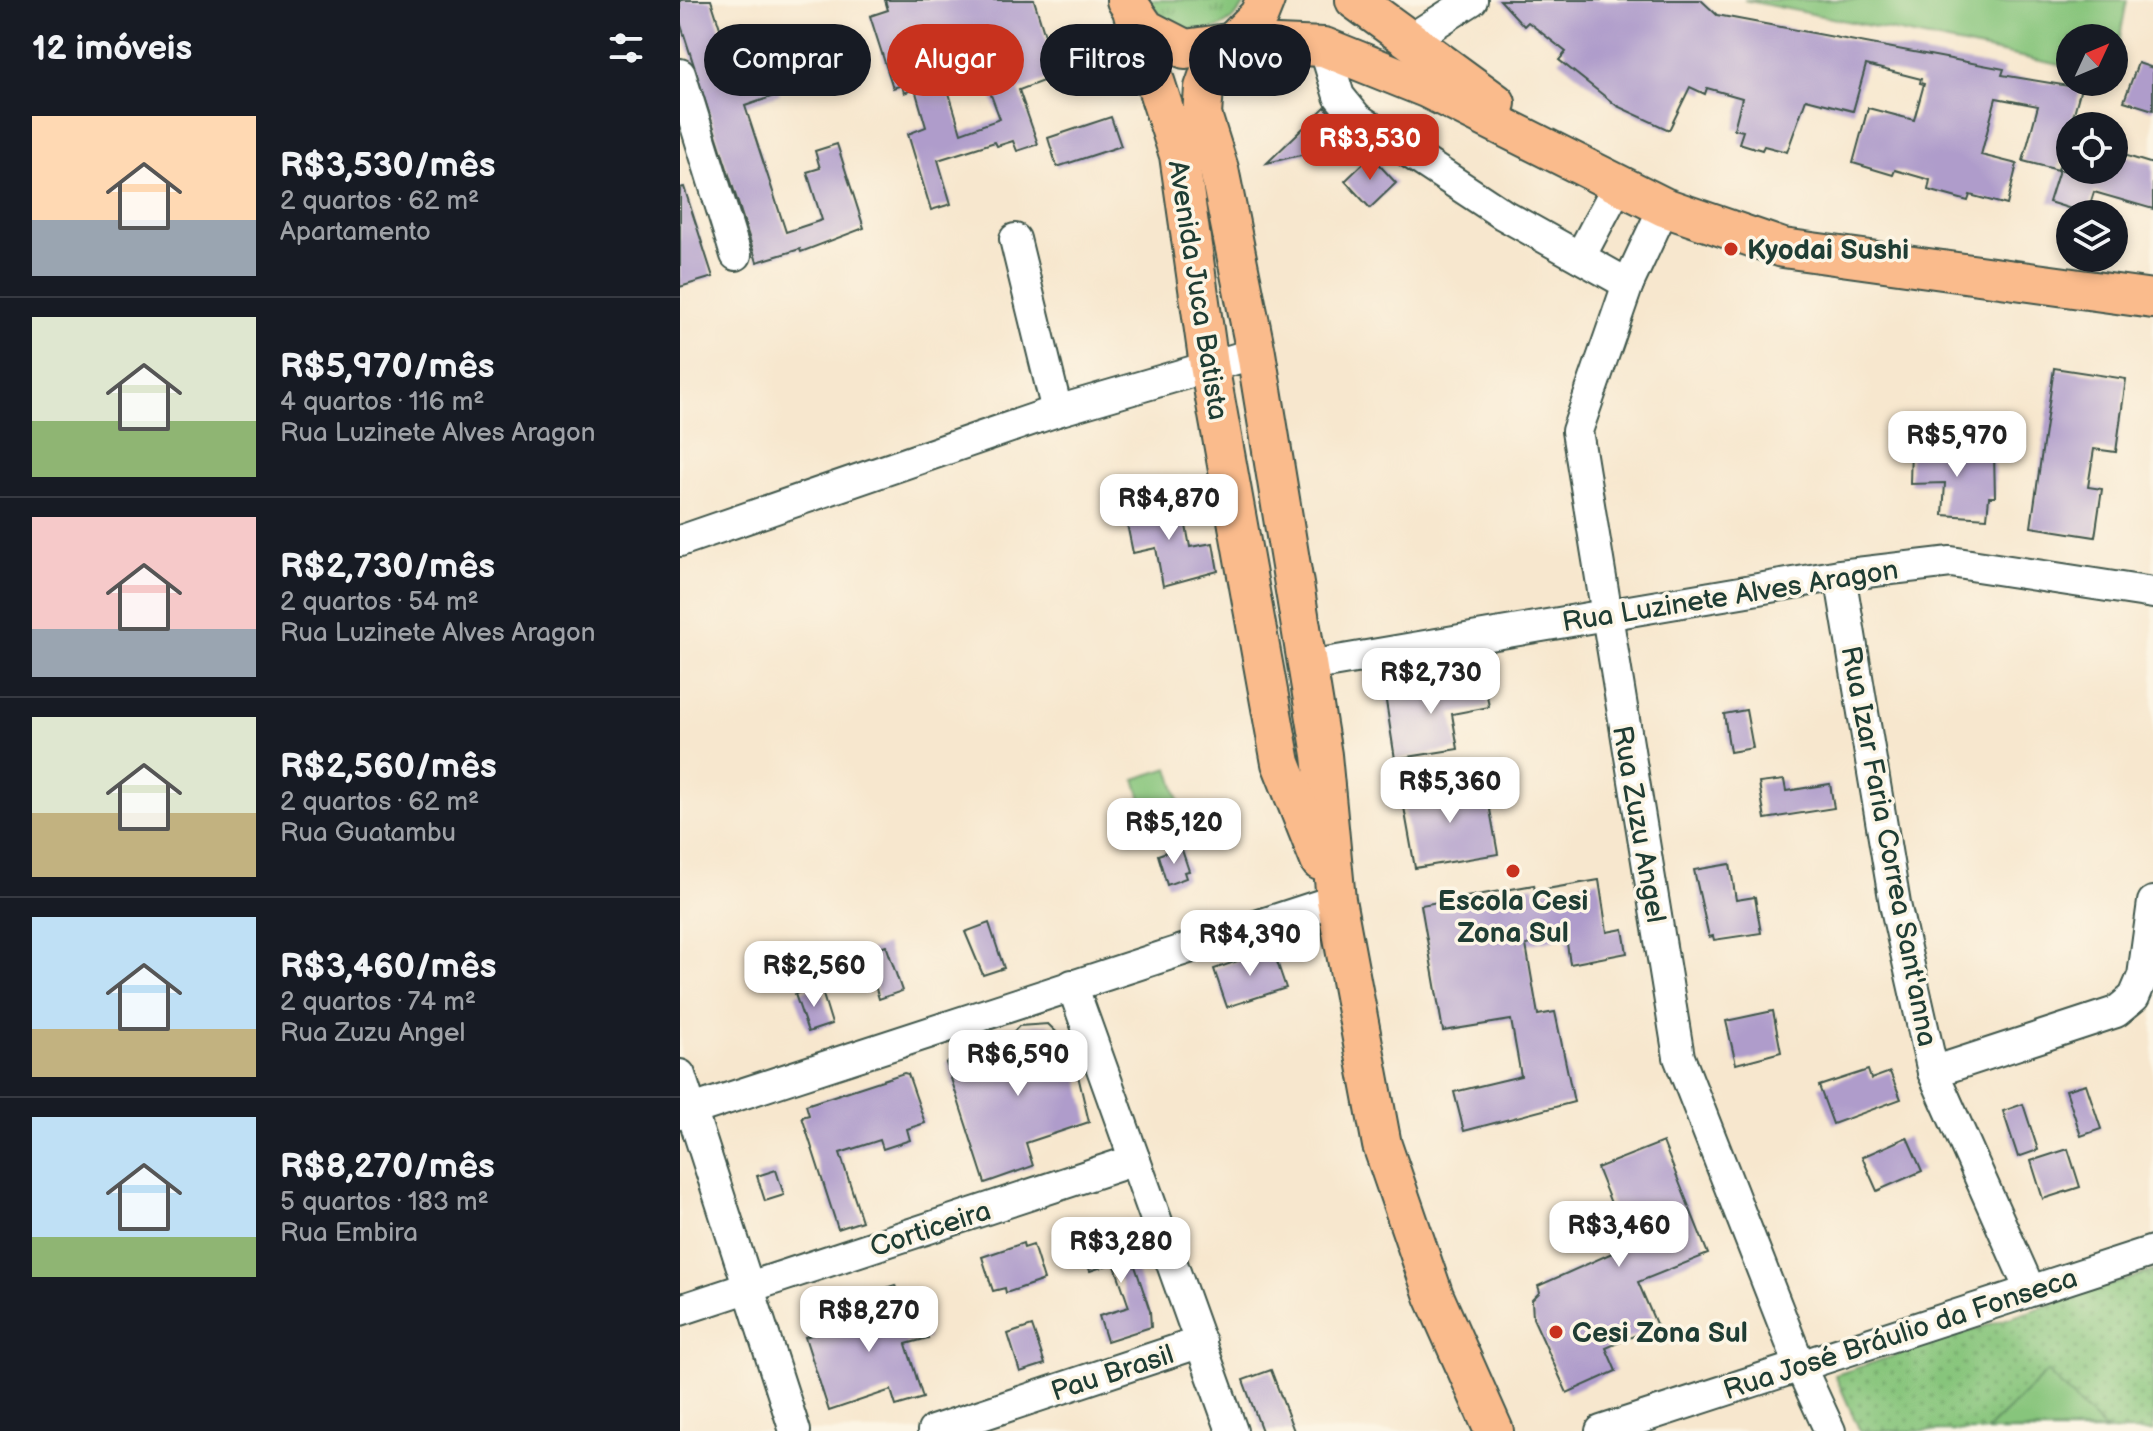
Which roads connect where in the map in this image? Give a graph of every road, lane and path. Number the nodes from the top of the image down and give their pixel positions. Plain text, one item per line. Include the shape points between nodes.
1 (1265, 0) edge
2 (1355, 0) edge
3 (1472, 0) edge
4 (1128, 3) edge
5 (1249, 24) edge
6 (1411, 39) junction
7 (1311, 46) edge
8 (1324, 47) junction
9 (1189, 48) edge
10 (680, 74) edge
11 (1203, 96) edge
12 (1569, 157) junction
13 (1618, 185) junction
14 (1664, 207) junction
15 (1015, 239) dead end
16 (736, 255) dead end
17 (1580, 257) junction
18 (1628, 284) junction
19 (2153, 299) edge
20 (1256, 353) junction
21 (1209, 365) junction
22 (1057, 411) junction
23 (680, 541) edge
24 (1840, 575) junction
25 (2153, 593) edge
26 (1604, 614) junction
27 (1308, 666) junction
28 (1322, 755) junction
29 (1281, 763) junction
30 (1336, 900) junction
31 (2153, 902) edge
32 (1072, 985) junction
33 (1933, 1072) junction
34 (680, 1075) edge
35 (686, 1112) edge
36 (1135, 1160) junction
37 (2153, 1251) edge
38 (749, 1288) junction
39 (2030, 1290) junction
40 (680, 1310) edge
41 (1201, 1342) junction
42 (1800, 1366) junction
43 (795, 1431) edge
44 (933, 1431) edge
45 (1232, 1431) edge
46 (1494, 1431) edge
47 (1601, 1431) edge
48 (1830, 1431) edge

1 - 5 main road, Avenida Juca Batista
2 - 6 main road
3 - 6 street
4 - 9 main road via 1146,29
4 - 21 main road, Avenida Juca Batista via 1179,155
6 - 12 main road
7 - 8 main road
8 - 12 main road via 1426,88
8 - 17 street via 1339,96 1357,118 1504,215
10 - 16 street
11 - 20 main road, Avenida Juca Batista via 1202,115 1219,169
12 - 13 main road
13 - 14 main road
13 - 17 street
14 - 18 street, Rua Zuzu Angel
14 - 19 main road via 1783,248
15 - 22 street
17 - 18 street
18 - 26 street, Rua Zuzu Angel via 1577,431
20 - 21 street
20 - 27 main road, Avenida Juca Batista
21 - 22 street
21 - 29 main road, Avenida Juca Batista
22 - 23 street
24 - 25 street, Rua Luzinete Alves Aragon via 1951,562
24 - 26 street, Rua Luzinete Alves Aragon
24 - 33 street, Rua Izar Faria Correa Sant'anna via 1895,904
26 - 27 street, Rua Luzinete Alves Aragon
26 - 42 street, Rua Zuzu Angel via 1679,1057
27 - 28 main road, Avenida Juca Batista
28 - 29 main road via 1319,769 1308,777 1289,774
28 - 30 main road, Avenida Juca Batista
29 - 30 main road, Avenida Juca Batista
30 - 32 street
30 - 46 main road, Avenida Juca Batista via 1382,1145 1434,1296
31 - 33 street via 2143,976 2134,997 2116,1012
32 - 35 street
32 - 36 street
33 - 39 street, Rua Izar Faria Correa Sant'anna
34 - 35 street
35 - 38 street
36 - 38 street, Corticeira
36 - 41 street
37 - 39 street, Rua José Bráulio da Fonseca
38 - 40 street, Corticeira
38 - 43 street
39 - 42 street, Rua José Bráulio da Fonseca
41 - 44 street, Pau Brasil
41 - 45 street
42 - 47 street, Rua José Bráulio da Fonseca
42 - 48 street, Rua Zuzu Angel

